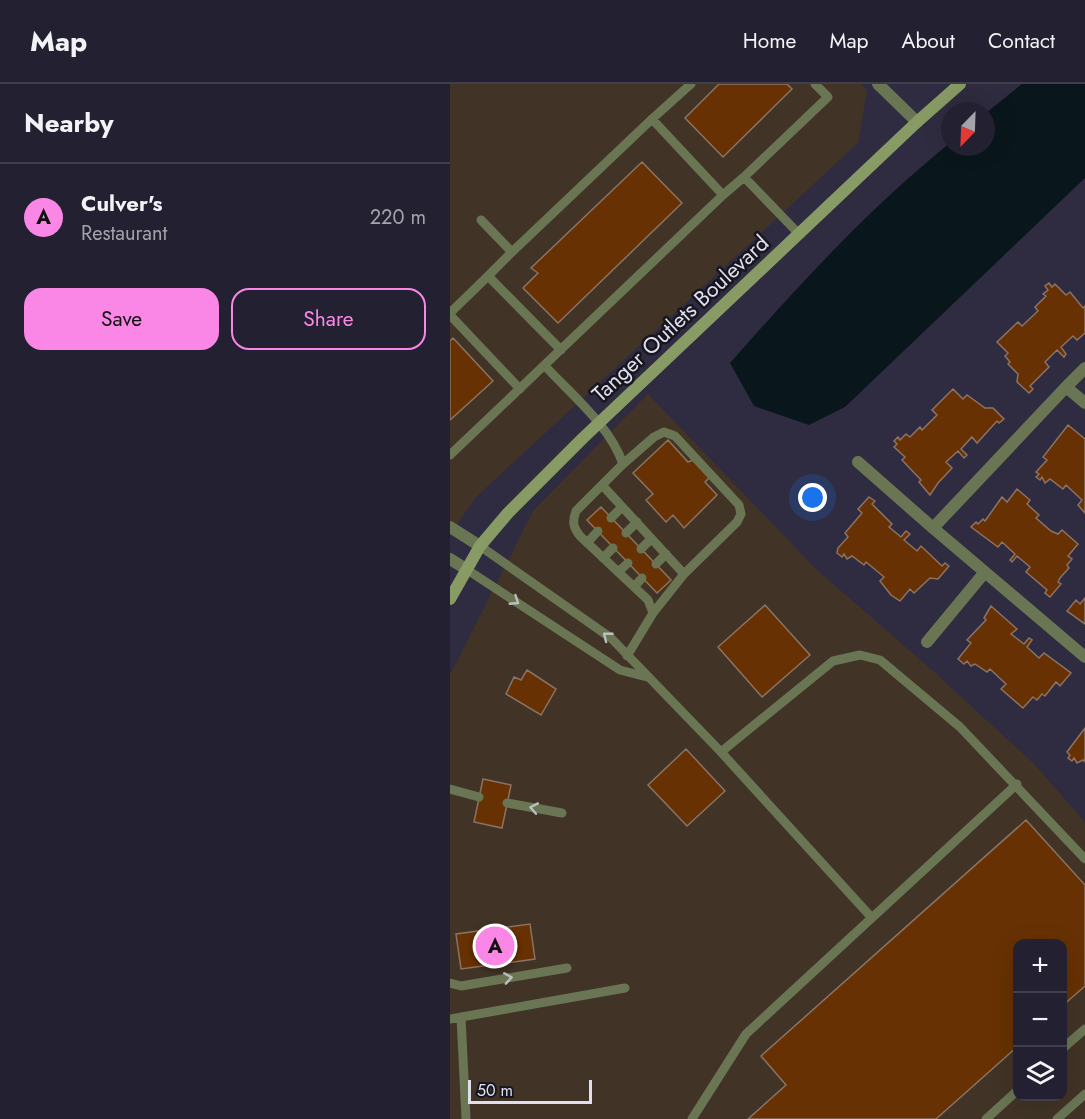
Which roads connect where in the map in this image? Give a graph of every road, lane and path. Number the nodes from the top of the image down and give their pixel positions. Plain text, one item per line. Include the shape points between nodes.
1 (691, 84) edge
2 (815, 84) edge
3 (878, 84) edge
4 (960, 84) edge
5 (652, 119) junction
6 (917, 122) junction
7 (744, 177) junction
8 (723, 195) junction
9 (481, 220) dead end
10 (799, 234) junction
11 (512, 252) junction
12 (488, 276) junction
13 (450, 314) edge
14 (561, 350) junction
15 (545, 366) junction
16 (1085, 368) edge
17 (1066, 387) junction
18 (520, 389) junction
19 (1085, 403) edge
20 (598, 424) junction
21 (450, 455) edge
22 (858, 462) dead end
23 (623, 464) junction
24 (603, 486) junction
25 (622, 507) junction
26 (611, 518) dead end
27 (637, 522) junction
28 (450, 527) edge
29 (933, 528) junction
30 (598, 531) dead end
31 (626, 533) dead end
32 (651, 539) junction
33 (587, 543) junction
34 (480, 546) junction
35 (613, 548) dead end
36 (641, 549) dead end
37 (666, 554) junction
38 (603, 558) junction
39 (450, 559) edge
40 (628, 563) dead end
41 (656, 564) dead end
42 (466, 569) junction
43 (618, 572) junction
44 (985, 572) junction
45 (684, 574) junction
46 (642, 578) dead end
47 (634, 587) junction
48 (450, 599) edge
49 (653, 613) junction
50 (927, 642) dead end
51 (627, 656) junction
52 (1085, 657) edge
53 (647, 677) junction
54 (721, 752) junction
55 (1017, 784) junction
56 (450, 789) edge
57 (479, 797) dead end
58 (507, 803) dead end
59 (562, 813) dead end
60 (1085, 859) edge
61 (872, 918) junction
62 (567, 968) dead end
63 (450, 983) edge
64 (625, 988) dead end
65 (460, 1017) junction
66 (450, 1019) edge
67 (1085, 1029) edge
68 (1064, 1047) edge
69 (1013, 1094) edge
70 (1085, 1094) edge
71 (466, 1119) edge
72 (692, 1119) edge
73 (986, 1119) edge
74 (1057, 1119) edge

1 - 5 lane
2 - 7 lane via 828,97
3 - 6 street
4 - 6 street, Tanger Outlets Boulevard
5 - 8 lane
5 - 11 lane
6 - 10 street, Tanger Outlets Boulevard
7 - 8 lane
7 - 10 lane
8 - 14 lane
9 - 11 lane
10 - 20 street, Tanger Outlets Boulevard
11 - 12 lane
12 - 13 lane
12 - 14 lane
13 - 18 lane
14 - 15 lane
15 - 18 lane
15 - 20 lane
16 - 17 street
17 - 19 street
17 - 29 street
18 - 21 lane
20 - 23 lane
20 - 34 street, Tanger Outlets Boulevard
22 - 29 street
23 - 24 lane
23 - 45 lane via 664,432 675,436 739,505 741,514 737,522
24 - 25 lane
24 - 33 lane via 576,511 573,519 573,527
25 - 26 lane
25 - 27 lane
27 - 31 lane
27 - 32 lane
28 - 34 street
29 - 44 street
30 - 33 lane
32 - 36 lane
32 - 37 lane
33 - 38 lane
34 - 42 street, Tanger Outlets Boulevard
51 -> 34 lane via 611,638
35 - 38 lane
37 - 41 lane
37 - 45 lane
38 - 43 lane
39 - 42 street
40 - 43 lane
42 - 48 street, Tanger Outlets Boulevard
42 -> 53 lane via 620,670
43 - 47 lane
44 - 50 street
44 - 52 street
45 - 49 lane
46 - 47 lane
47 - 49 lane via 648,600
49 - 51 lane
51 - 53 lane
53 - 54 lane
54 - 55 lane via 833,661 860,655 880,660 960,727
54 - 61 lane
55 - 60 lane
55 - 61 lane
56 - 57 lane
59 -> 58 lane
61 - 72 lane via 746,1035
63 -> 62 lane via 461,986
64 - 65 lane
65 - 66 lane
65 - 71 lane
67 - 68 lane
69 - 73 lane
70 - 74 lane

